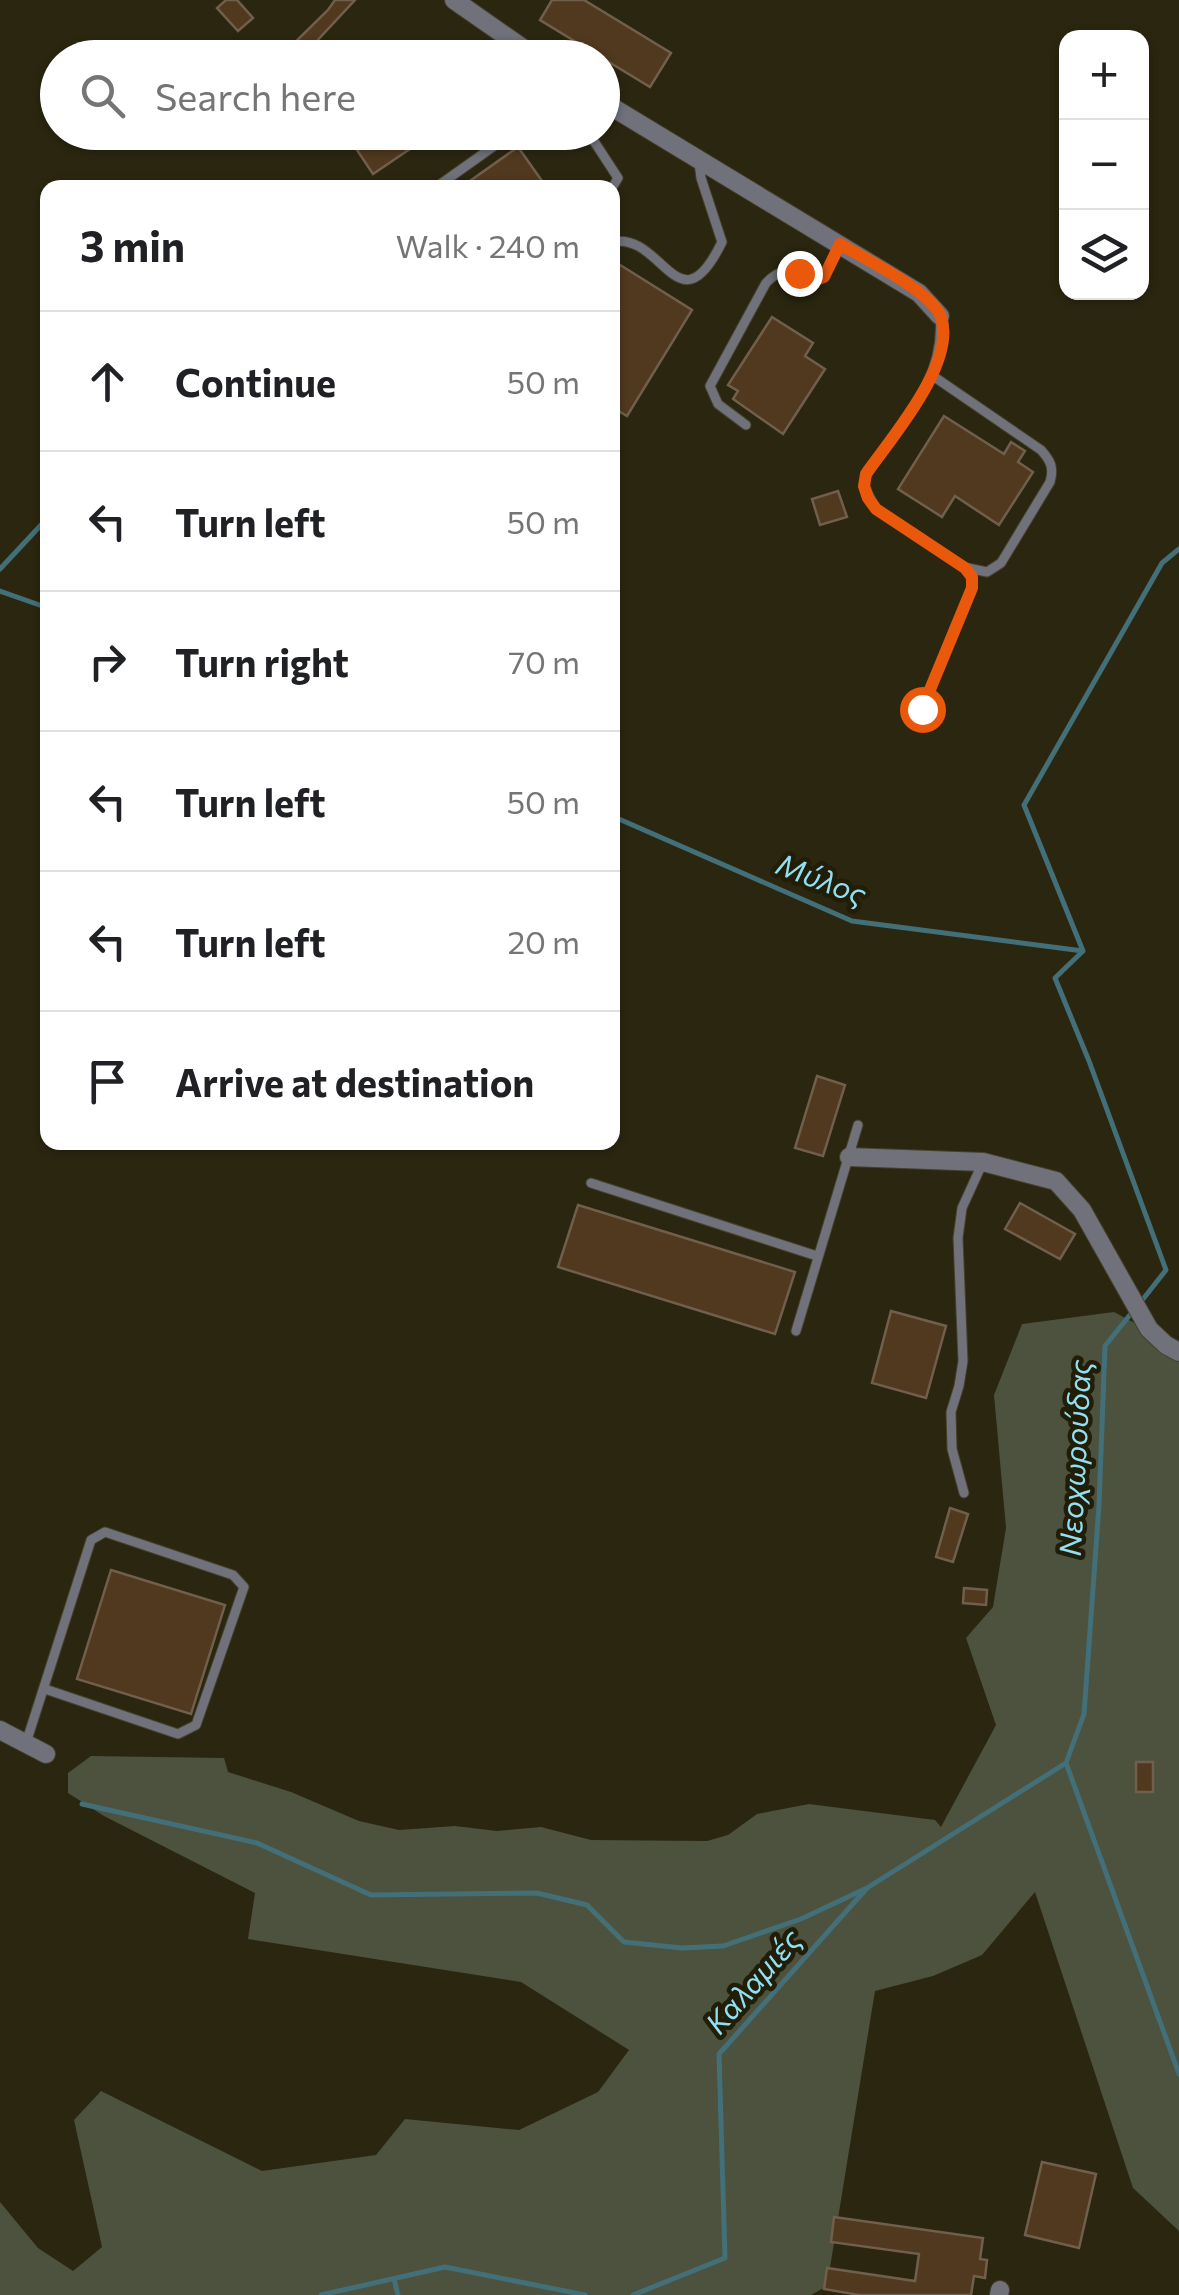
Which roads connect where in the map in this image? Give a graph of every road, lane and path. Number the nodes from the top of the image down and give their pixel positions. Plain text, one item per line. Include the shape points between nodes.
1 (454, 0) edge
2 (511, 40) edge
3 (620, 112) edge
4 (489, 150) edge
5 (601, 150) edge
6 (698, 159) junction
7 (446, 180) edge
8 (617, 180) edge
9 (620, 240) edge
10 (840, 244) junction
11 (940, 316) joint
12 (933, 376) junction
13 (746, 425) dead end
14 (965, 568) junction
15 (922, 709) dead end
16 (858, 1124) dead end
17 (848, 1156) junction
18 (983, 1162) junction
19 (591, 1183) dead end
20 (817, 1256) junction
21 (796, 1332) dead end
22 (1179, 1352) edge
23 (964, 1493) dead end
24 (45, 1689) junction
25 (0, 1730) edge
26 (26, 1743) junction
27 (46, 1754) dead end

1 - 2 street
3 - 6 street
4 - 7 lane
5 - 8 lane
6 - 9 lane via 722,242 708,269 684,280
6 - 10 street
10 - 11 street via 920,293
10 - 13 lane via 824,277 776,272 710,386 718,404
11 - 12 lane
12 - 14 lane via 864,486 876,509
12 - 14 lane via 1042,450 1053,471 1001,563 981,573
14 - 15 lane via 972,588
16 - 17 lane
17 - 18 street
17 - 20 lane
18 - 22 street via 1056,1181 1082,1210 1142,1318
18 - 23 lane via 962,1208 958,1238 963,1360 951,1412 952,1450
19 - 20 lane
20 - 21 lane
24 - 24 lane via 98,1534 233,1575 244,1587 196,1725 186,1731 178,1734
24 - 26 lane
25 - 26 street
26 - 27 street

